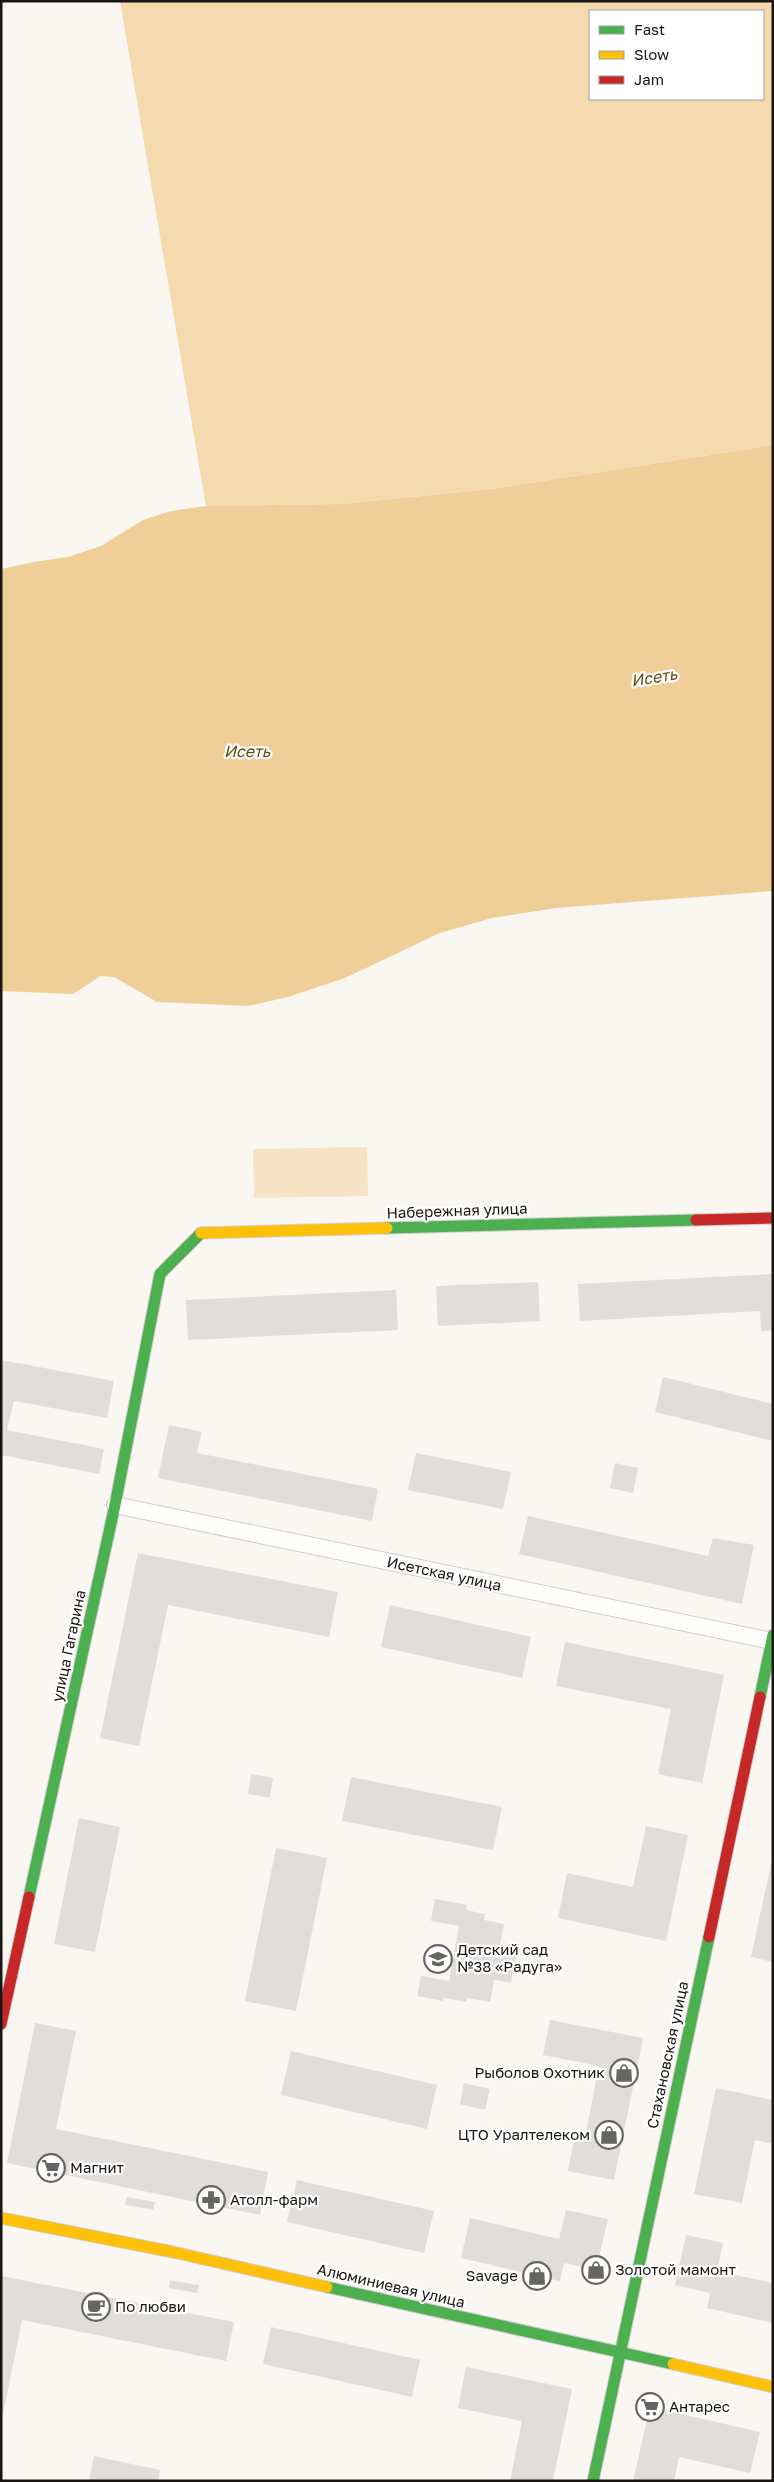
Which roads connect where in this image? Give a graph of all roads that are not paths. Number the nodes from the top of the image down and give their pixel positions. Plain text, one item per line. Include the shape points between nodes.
1 (773, 1218) edge
2 (160, 1274) joint
3 (115, 1505) junction
4 (772, 1639) edge
5 (1, 2024) edge
6 (1, 2218) edge
7 (620, 2354) junction
8 (773, 2387) edge
9 (594, 2481) edge

1 - 2 street, Набережная улица via 200,1233
2 - 3 street, улица Гагарина
3 - 4 street, Исетская улица
3 - 5 street, улица Гагарина
4 - 7 street, Стахановская улица
6 - 7 street, Алюминиевая улица via 173,2252
7 - 8 street, Алюминиевая улица
7 - 9 street, Стахановская улица

